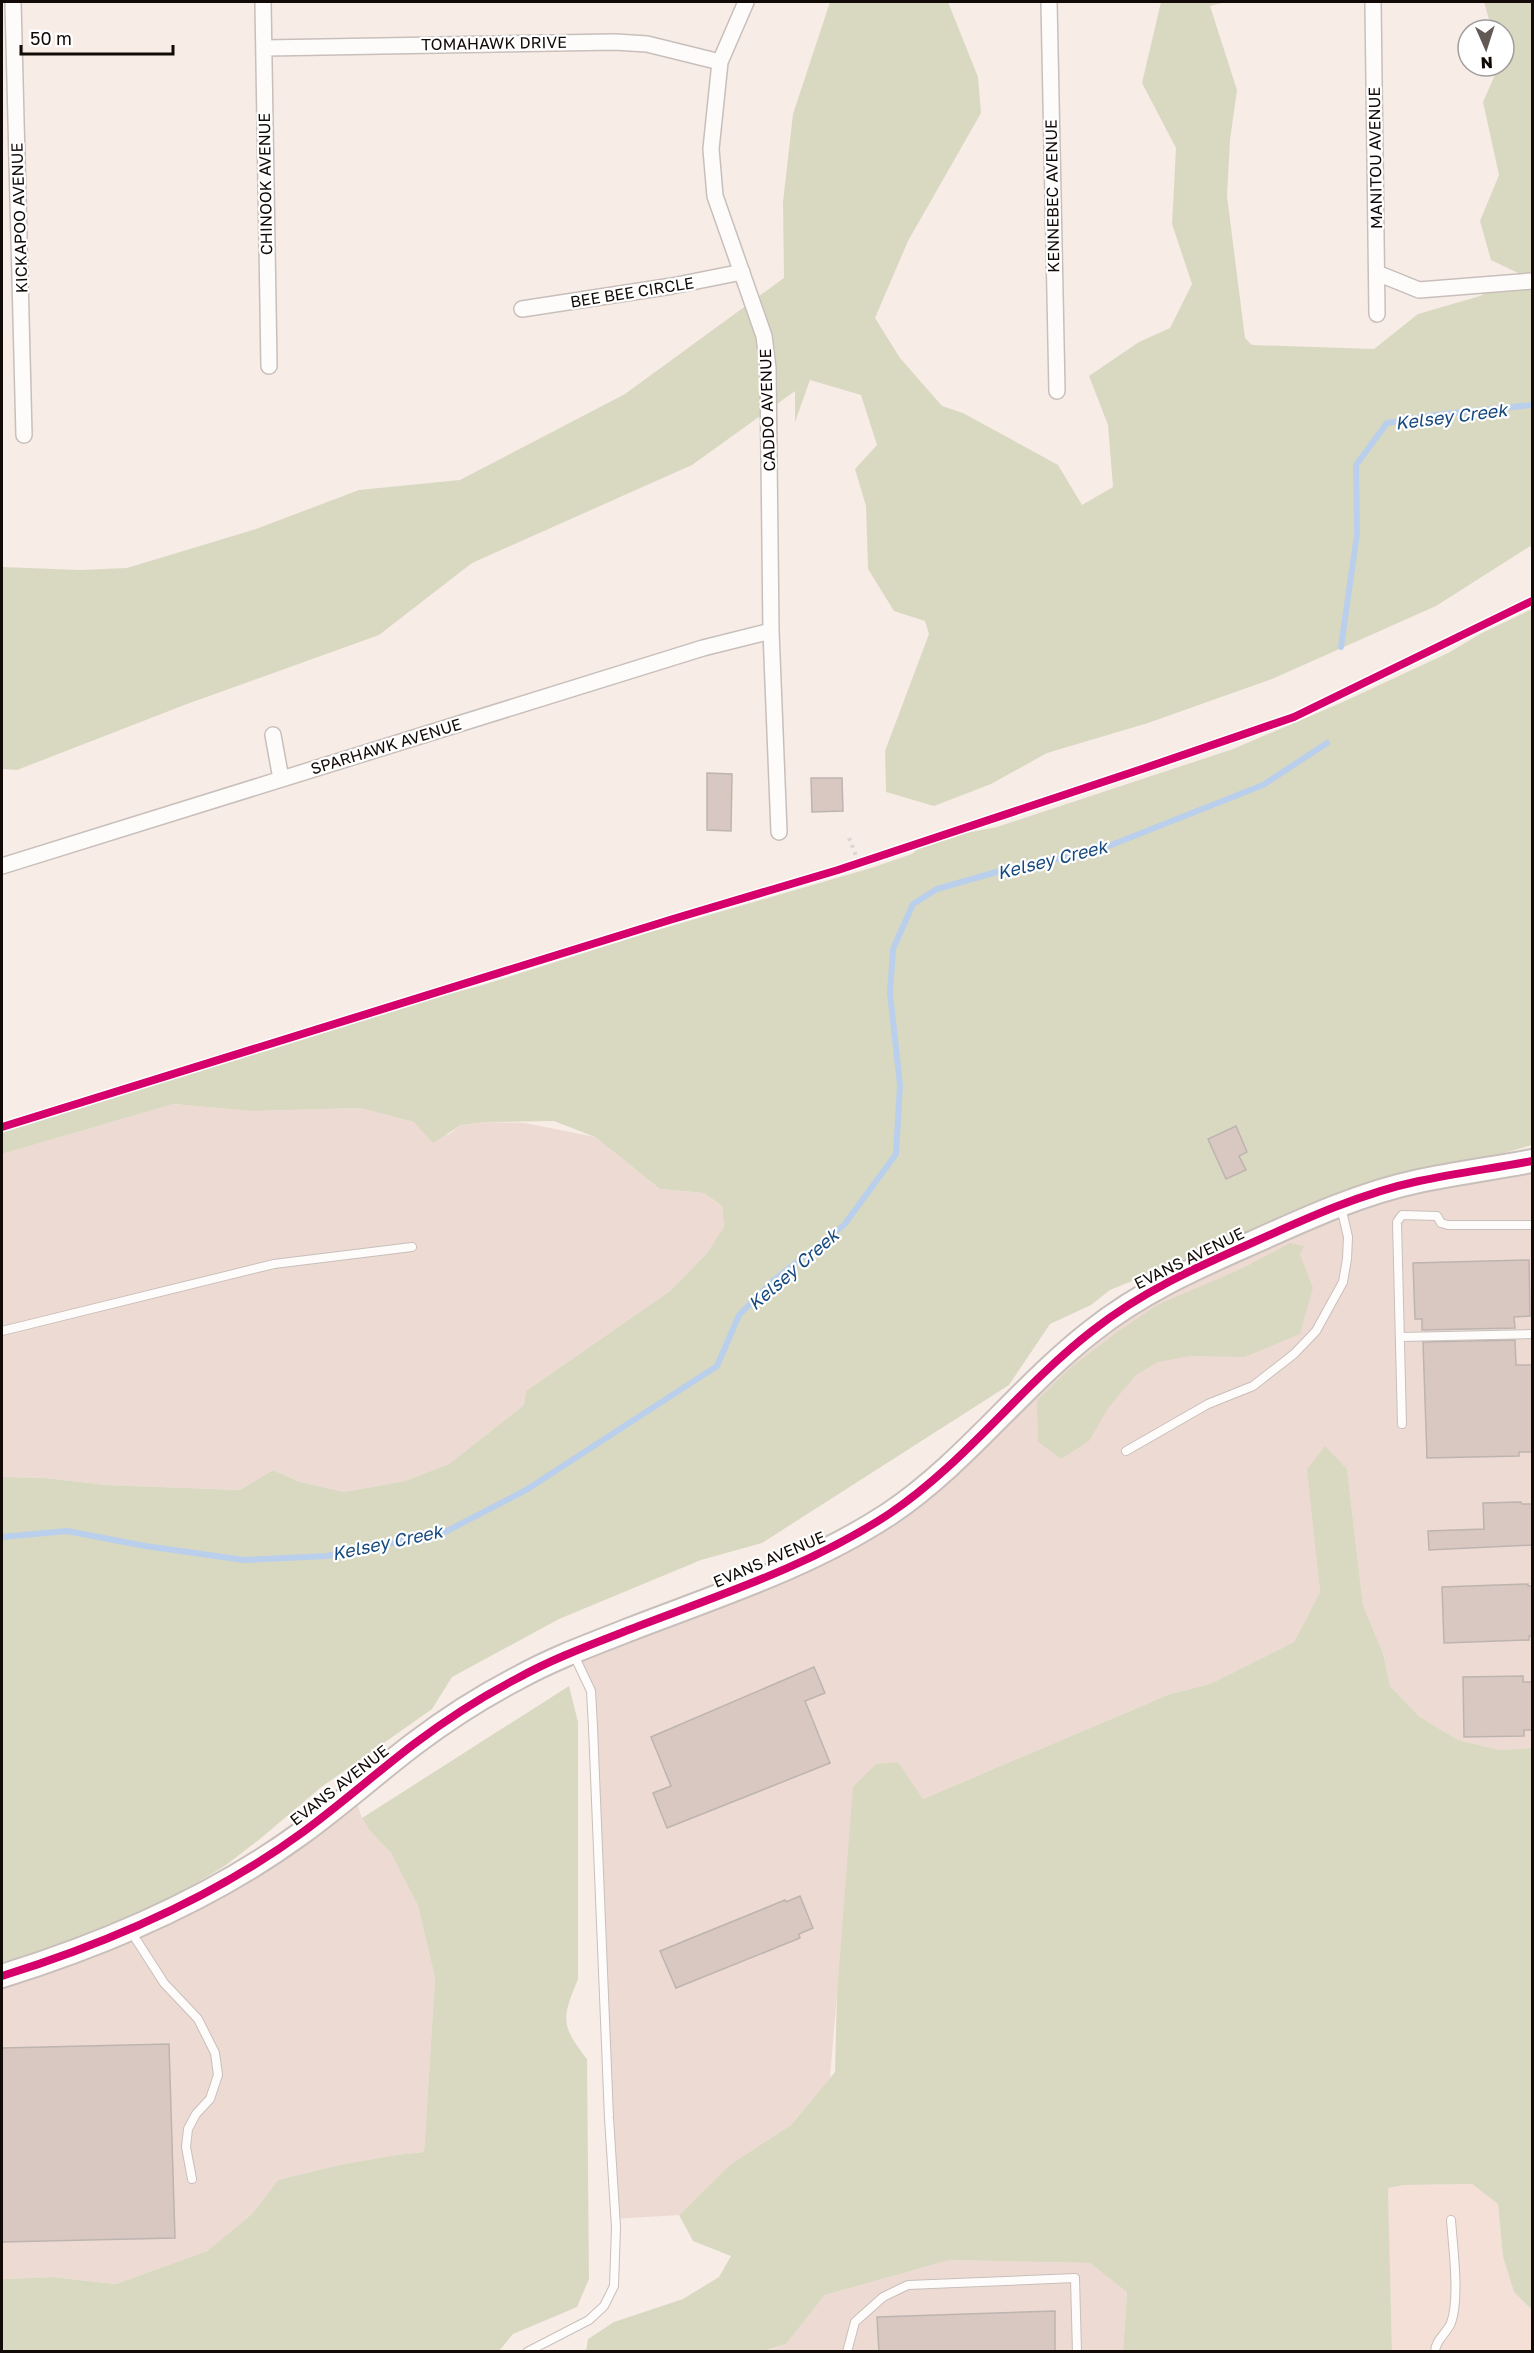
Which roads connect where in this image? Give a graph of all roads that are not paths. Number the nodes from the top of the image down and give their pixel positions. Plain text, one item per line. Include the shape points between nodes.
1 (13, 2) edge
2 (263, 2) edge
3 (746, 2) edge
4 (1049, 2) edge
5 (1373, 2) edge
6 (266, 48) junction
7 (720, 62) junction
8 (742, 272) junction
9 (1377, 273) junction
10 (1533, 281) edge
11 (522, 309) dead end
12 (1377, 314) dead end
13 (269, 366) dead end
14 (1056, 391) dead end
15 (24, 435) dead end
16 (771, 631) junction
17 (273, 735) dead end
18 (280, 779) junction
19 (779, 832) dead end
20 (2, 866) edge
21 (1533, 1161) edge
22 (1340, 1206) junction
23 (1533, 1225) edge
24 (412, 1247) dead end
25 (2, 1332) edge
26 (1533, 1334) edge
27 (1401, 1337) junction
28 (1402, 1424) dead end
29 (1126, 1451) dead end
30 (572, 1652) junction
31 (129, 1929) junction
32 (2, 1976) edge
33 (192, 2179) dead end
34 (1451, 2220) dead end
35 (527, 2352) edge
36 (847, 2352) edge
37 (1077, 2352) edge
38 (1435, 2352) edge

1 - 15 street, KICKAPOO AVENUE
2 - 6 street, CHINOOK AVENUE
3 - 7 street, CADDO AVENUE
4 - 14 street, KENNEBEC AVENUE
5 - 9 street, MANITOU AVENUE
6 - 7 street, TOMAHAWK DRIVE via 615,42 647,44
6 - 13 street, CHINOOK AVENUE
7 - 8 street, CADDO AVENUE via 711,133 715,196
8 - 11 street, BEE BEE CIRCLE
8 - 16 street, CADDO AVENUE via 764,336 768,368
9 - 10 street via 1419,290
9 - 12 street, MANITOU AVENUE
16 - 18 street, SPARHAWK AVENUE via 703,648
16 - 19 street, CADDO AVENUE
17 - 18 street
18 - 20 street, SPARHAWK AVENUE
21 - 22 street, EVANS AVENUE via 1418,1181
22 - 29 lane via 1348,1237 1343,1282 1316,1331 1253,1386 1208,1404
22 - 30 street, EVANS AVENUE via 1201,1265 1124,1307 1063,1356 941,1472 865,1529 803,1561
23 - 27 lane via 1448,1226 1437,1216 1402,1215 1397,1222
24 - 25 lane via 274,1264
26 - 27 lane
27 - 28 lane
30 - 31 street, EVANS AVENUE via 524,1674 454,1715 301,1833 233,1876
30 - 35 lane via 591,1691 616,2227 614,2286 604,2306 589,2320
31 - 32 street, EVANS AVENUE
31 - 33 lane via 164,1983 198,2019 214,2053 218,2075 213,2091 188,2129 186,2147
34 - 38 lane via 1455,2288 1451,2323
36 - 37 lane via 855,2322 883,2297 908,2285 1075,2278

